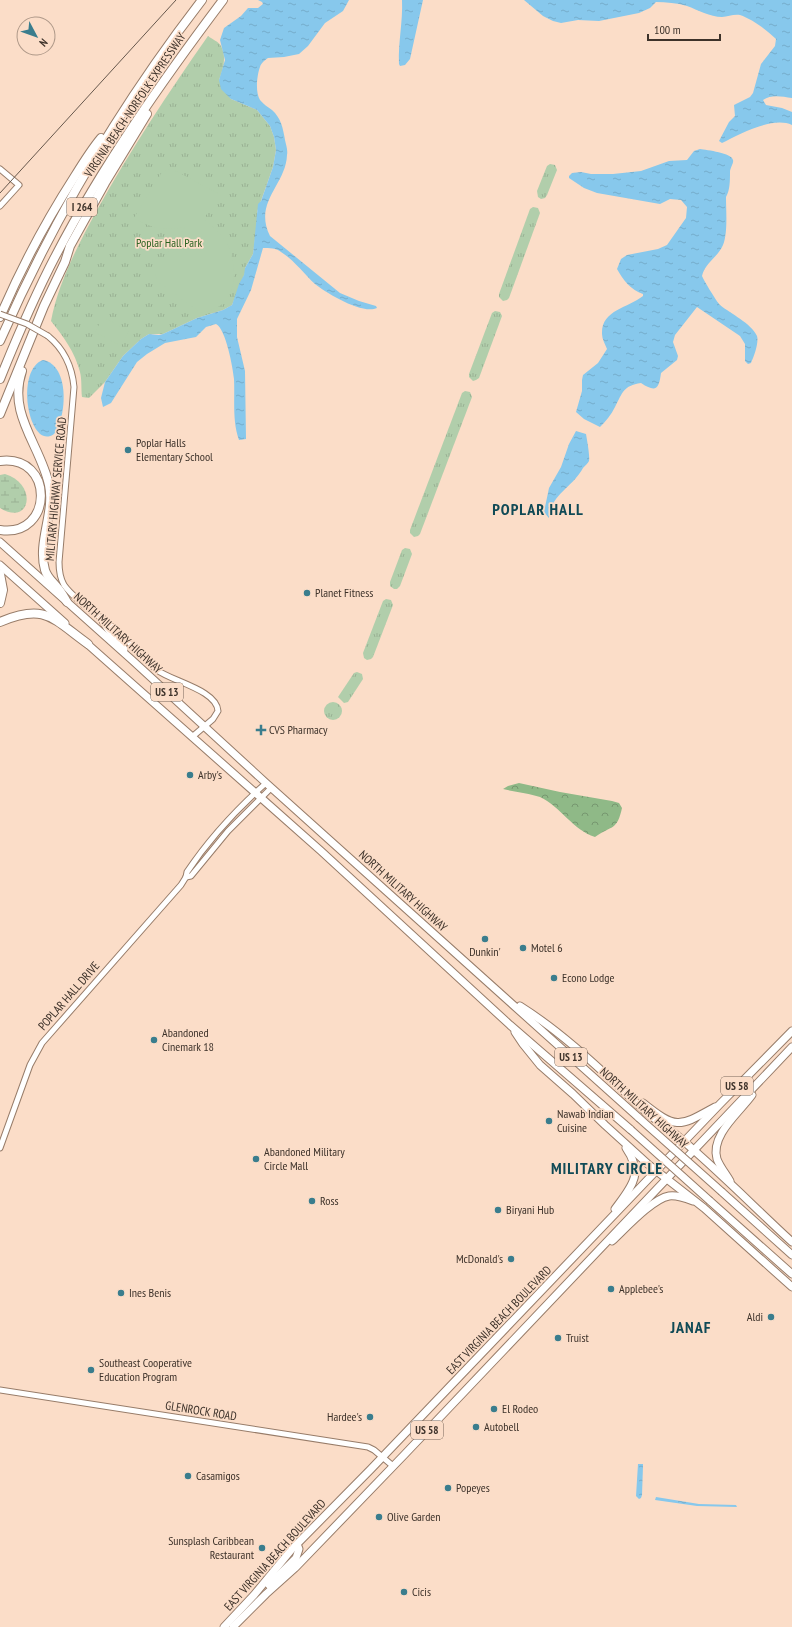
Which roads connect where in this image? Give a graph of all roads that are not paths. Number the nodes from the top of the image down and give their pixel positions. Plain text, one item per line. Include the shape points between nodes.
1 (202, 0) edge
2 (223, 0) edge
3 (188, 48) junction
4 (130, 102) junction
5 (0, 169) edge
6 (0, 206) edge
7 (13, 288) junction
8 (0, 310) edge
9 (0, 314) edge
10 (0, 317) edge
11 (31, 336) junction
12 (0, 341) edge
13 (0, 379) edge
14 (0, 414) edge
15 (0, 461) edge
16 (0, 530) edge
17 (0, 542) edge
18 (0, 565) edge
19 (0, 574) edge
20 (67, 602) junction
21 (0, 603) edge
22 (102, 618) junction
23 (0, 622) edge
24 (88, 644) junction
25 (132, 660) junction
26 (204, 727) junction
27 (192, 737) junction
28 (268, 785) junction
29 (258, 795) junction
30 (503, 995) junction
31 (510, 1025) junction
32 (792, 1031) edge
33 (792, 1047) edge
34 (606, 1075) junction
35 (764, 1078) junction
36 (720, 1104) junction
37 (620, 1139) junction
38 (684, 1143) junction
39 (0, 1148) edge
40 (693, 1150) junction
41 (657, 1171) junction
42 (666, 1178) junction
43 (734, 1188) junction
44 (704, 1208) junction
45 (600, 1229) junction
46 (792, 1242) edge
47 (792, 1255) edge
48 (585, 1264) junction
49 (792, 1274) edge
50 (792, 1287) edge
51 (0, 1390) edge
52 (383, 1456) junction
53 (393, 1466) junction
54 (297, 1544) junction
55 (259, 1600) junction
56 (224, 1627) edge
57 (233, 1627) edge

1 - 4 highway, VIRGINIA BEACH-NORFOLK EXPRESSWAY / I 264
2 - 3 highway, VIRGINIA BEACH-NORFOLK EXPRESSWAY / I 264
3 - 11 highway via 122,154 70,246
3 - 13 highway, VIRGINIA BEACH-NORFOLK EXPRESSWAY / I 264 via 125,137 72,226 40,286
4 - 7 highway via 99,141 55,208 24,262
4 - 12 highway, VIRGINIA BEACH-NORFOLK EXPRESSWAY / I 264 via 52,230
5 - 6 street via 19,185
7 - 8 highway
7 - 10 highway
9 - 22 street, MILITARY HIGHWAY SERVICE ROAD, bridge via 27,324 48,336 58,346 72,371 74,387 59,570 66,588
11 - 14 highway
11 - 20 highway via 20,378 19,405 50,492 43,552 44,569
15 - 16 highway via 17,463 29,469 37,478 42,494 39,511 32,520 13,530
17 - 20 main road, NORTH MILITARY HIGHWAY / US 13
18 - 24 main road, NORTH MILITARY HIGHWAY / US 13
19 - 21 highway via 3,590
20 - 25 main road, NORTH MILITARY HIGHWAY / US 13
22 - 25 main road
22 - 26 street, MILITARY HIGHWAY SERVICE ROAD via 157,670 201,691 212,700 218,711
23 - 24 highway via 18,615 41,614 52,617
24 - 27 main road, NORTH MILITARY HIGHWAY / US 13
25 - 26 main road, NORTH MILITARY HIGHWAY / US 13
26 - 27 street, MILITARY HIGHWAY SERVICE ROAD
26 - 28 main road, NORTH MILITARY HIGHWAY / US 13
27 - 29 main road, NORTH MILITARY HIGHWAY / US 13
28 - 29 street, POPLAR HALL DRIVE
28 - 30 main road, NORTH MILITARY HIGHWAY / US 13
29 - 31 main road, NORTH MILITARY HIGHWAY / US 13
29 - 39 street, POPLAR HALL DRIVE via 211,840 187,872 181,885 42,1042 30,1065
30 - 34 main road via 536,1016
30 - 47 main road, NORTH MILITARY HIGHWAY / US 13, bridge
31 - 37 main road via 540,1065
31 - 49 main road, NORTH MILITARY HIGHWAY / US 13, bridge
32 - 36 main road, EAST VIRGINIA BEACH BOULEVARD / US 58
33 - 35 main road, EAST VIRGINIA BEACH BOULEVARD / US 58
34 - 36 main road via 662,1118 674,1123 692,1121
34 - 38 main road
35 - 40 main road, EAST VIRGINIA BEACH BOULEVARD / US 58
35 - 43 main road via 717,1141 717,1158
36 - 38 main road, EAST VIRGINIA BEACH BOULEVARD / US 58
37 - 41 main road
37 - 45 main road via 632,1157 636,1175 627,1193
38 - 40 main road
38 - 41 main road, EAST VIRGINIA BEACH BOULEVARD / US 58
40 - 42 main road, EAST VIRGINIA BEACH BOULEVARD / US 58
40 - 43 main road
41 - 42 main road
41 - 45 main road, EAST VIRGINIA BEACH BOULEVARD / US 58
42 - 44 main road
42 - 48 main road, EAST VIRGINIA BEACH BOULEVARD / US 58
43 - 46 main road
44 - 48 main road via 681,1197 662,1198
44 - 50 main road
45 - 52 main road, EAST VIRGINIA BEACH BOULEVARD / US 58
48 - 53 main road, EAST VIRGINIA BEACH BOULEVARD / US 58
51 - 52 street, GLENROCK ROAD via 368,1447
52 - 53 street, GLENROCK ROAD
52 - 54 main road, EAST VIRGINIA BEACH BOULEVARD / US 58
53 - 55 main road, EAST VIRGINIA BEACH BOULEVARD / US 58 via 295,1568
54 - 55 main road via 299,1549 296,1558 264,1590
54 - 56 main road, EAST VIRGINIA BEACH BOULEVARD / US 58
55 - 57 main road, EAST VIRGINIA BEACH BOULEVARD / US 58

